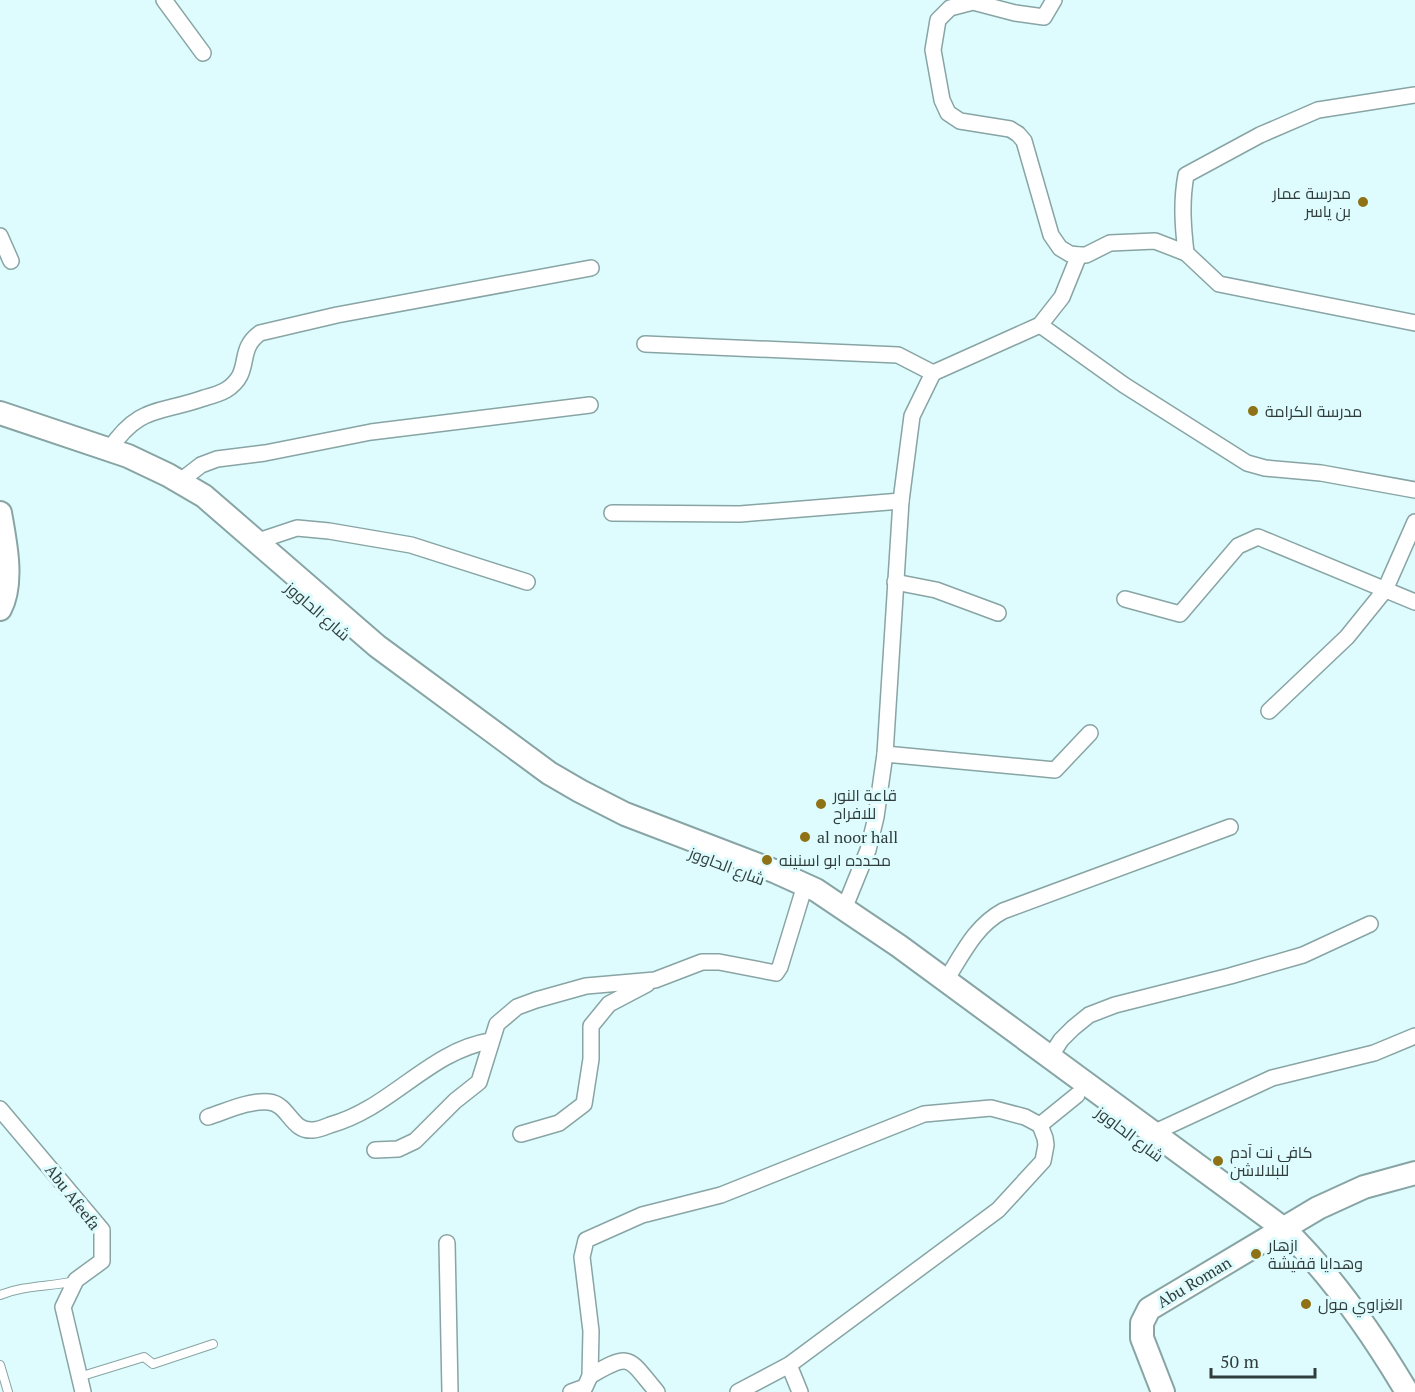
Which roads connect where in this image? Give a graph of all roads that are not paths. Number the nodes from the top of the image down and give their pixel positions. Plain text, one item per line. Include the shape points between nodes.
1 (164, 0) edge
2 (1054, 0) edge
3 (203, 53) dead end
4 (1415, 95) edge
5 (0, 236) edge
6 (1186, 254) junction
7 (1079, 255) junction
8 (11, 261) dead end
9 (591, 268) dead end
10 (1415, 323) edge
11 (1040, 325) junction
12 (645, 344) dead end
13 (933, 374) junction
14 (590, 405) dead end
15 (0, 413) edge
16 (0, 427) edge
17 (109, 450) junction
18 (179, 482) junction
19 (1415, 490) edge
20 (901, 501) junction
21 (0, 513) edge
22 (612, 513) dead end
23 (1415, 522) edge
24 (258, 541) junction
25 (527, 582) dead end
26 (895, 582) junction
27 (1385, 590) junction
28 (1125, 599) dead end
29 (1415, 602) edge
30 (0, 609) edge
31 (998, 613) dead end
32 (1269, 711) dead end
33 (1090, 733) dead end
34 (885, 753) junction
35 (1230, 827) dead end
36 (803, 892) junction
37 (844, 909) junction
38 (1370, 924) dead end
39 (655, 980) junction
40 (946, 980) junction
41 (1415, 1036) edge
42 (490, 1041) junction
43 (1050, 1056) junction
44 (1077, 1095) junction
45 (0, 1108) edge
46 (208, 1117) dead end
47 (1040, 1125) junction
48 (1153, 1133) junction
49 (521, 1134) dead end
50 (375, 1150) dead end
51 (1415, 1173) edge
52 (1278, 1233) junction
53 (447, 1244) dead end
54 (76, 1280) junction
55 (0, 1295) edge
56 (213, 1344) dead end
57 (0, 1365) edge
58 (789, 1365) junction
59 (590, 1376) junction
60 (81, 1385) edge
61 (1415, 1389) edge
62 (1158, 1390) edge
63 (8, 1392) edge
64 (450, 1392) edge
65 (571, 1392) edge
66 (657, 1392) edge
67 (738, 1392) edge
68 (800, 1392) edge
69 (1393, 1392) edge
70 (1407, 1392) edge
71 (1411, 1392) edge

1 - 3 street
2 - 7 street via 1044,17 973,2 950,8 938,20 933,50 943,105 948,113 960,121 1010,129 1021,137 1053,240 1065,251
4 - 6 street via 1318,110 1260,135 1186,175
5 - 8 street
6 - 7 street via 1155,241 1110,243
6 - 10 street via 1219,284
7 - 11 street via 1062,297
9 - 17 street via 260,333 246,348 238,380 224,391 134,420
11 - 13 street
11 - 19 street via 1124,385 1246,463
12 - 13 street via 898,355
13 - 20 street via 912,416
14 - 18 street via 371,432 217,459 201,465
15 - 17 main road
16 - 36 main road, شارع الحاووز via 91,458 189,502 328,622 431,704 576,806
17 - 18 main road
18 - 24 main road via 204,496
20 - 22 street via 740,514
20 - 26 street
21 - 30 main road via 7,571 5,600
23 - 27 street
24 - 25 street via 297,528 329,531 411,545
24 - 36 main road via 377,646 549,773 625,814 774,870
26 - 31 street via 936,590
26 - 34 street
27 - 28 street via 1258,537 1238,546 1180,614
27 - 29 street
27 - 32 street via 1347,638
33 - 34 street via 1055,770
34 - 37 street via 868,850
35 - 40 street via 990,918
36 - 37 main road via 816,890
36 - 39 street via 776,973 702,962
36 - 44 main road, شارع الحاووز
37 - 40 main road
38 - 43 street via 1303,955 1089,1015 1061,1040
39 - 42 street via 586,986 517,1007 497,1024
39 - 49 street via 609,1004 591,1026 584,1104 559,1123
40 - 43 main road
41 - 48 street via 1374,1053 1272,1078
42 - 46 street via 472,1044 448,1056 354,1117 311,1131 296,1125 285,1109 271,1102 251,1103
42 - 50 street via 479,1082 415,1141 398,1149
43 - 48 main road
44 - 47 street
44 - 52 main road, شارع الحاووز
45 - 54 street, Abu Afeefa via 102,1230 102,1261
47 - 58 street via 1046,1145 1043,1161 998,1210
47 - 59 street via 991,1108 924,1114 720,1196 642,1215 586,1240 582,1257 591,1331
48 - 52 main road
51 - 52 main road, Abu Roman via 1364,1187 1318,1208
52 - 62 main road, Abu Roman via 1149,1309 1142,1323 1142,1338
52 - 69 main road, شارع الحاووز via 1327,1294
52 - 70 main road, شارع الحاووز via 1310,1254 1337,1286
53 - 64 street
54 - 55 lane via 56,1286 16,1288
54 - 60 street, Abu Afeefa via 63,1307
56 - 60 lane via 153,1364 144,1357
57 - 63 lane
58 - 67 street
58 - 68 street
59 - 65 street via 585,1387
59 - 66 street via 623,1359 632,1363
61 - 71 street

